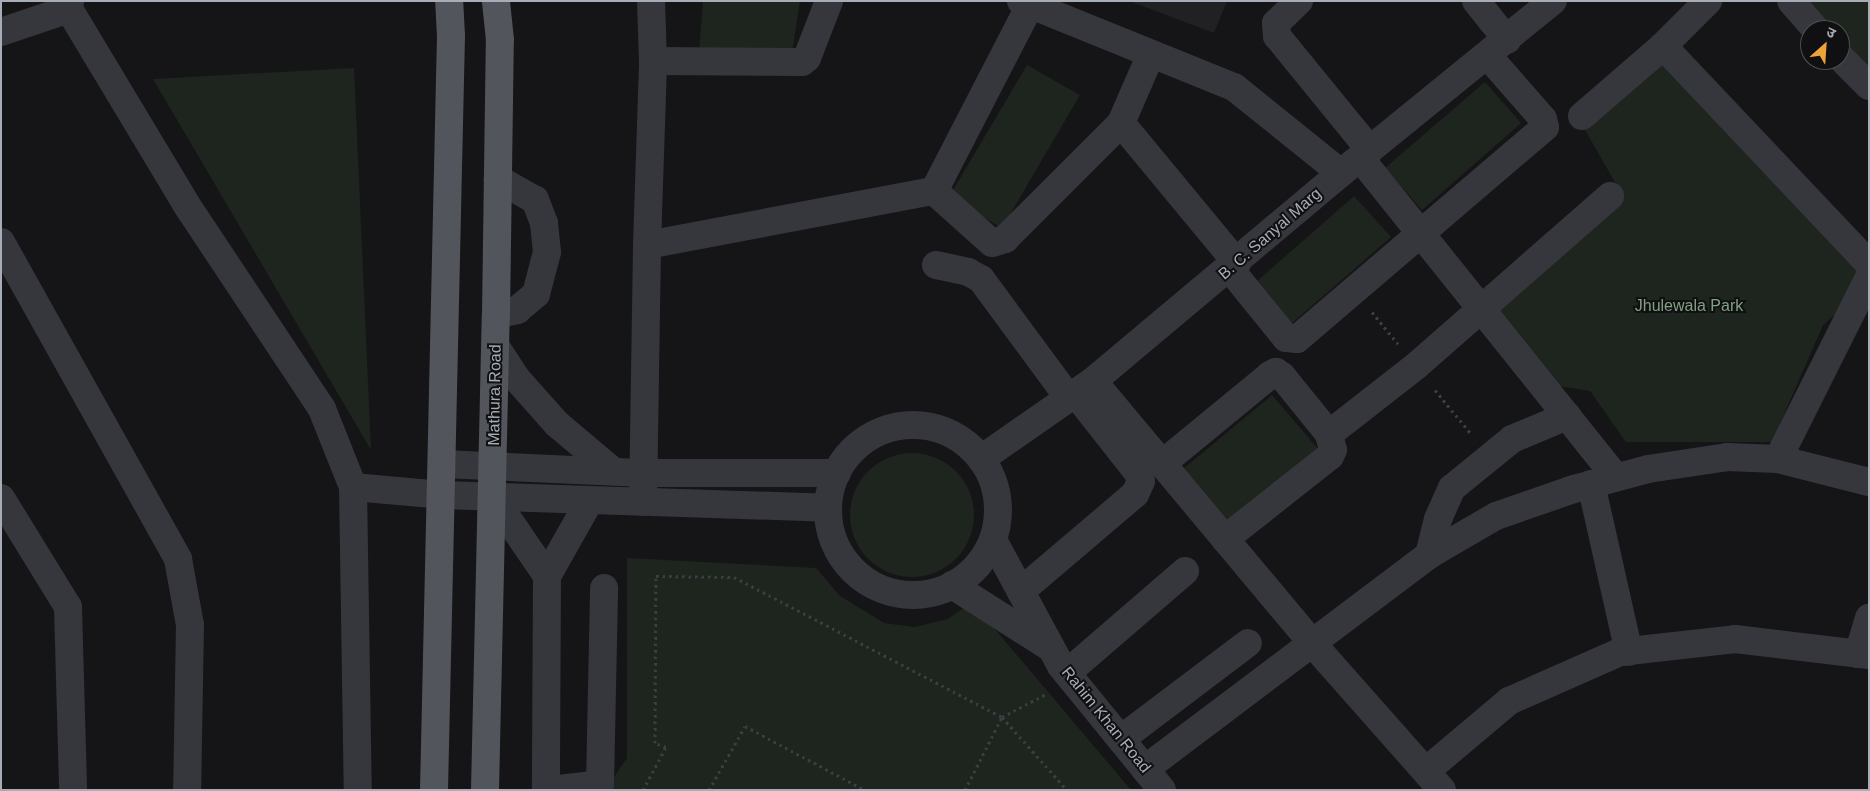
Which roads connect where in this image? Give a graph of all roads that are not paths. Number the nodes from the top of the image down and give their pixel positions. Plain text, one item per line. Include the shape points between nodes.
1 (449, 1) edge
2 (496, 1) edge
3 (651, 1) edge
4 (829, 1) edge
5 (1300, 1) edge
6 (1476, 1) edge
7 (1553, 1) edge
8 (1708, 1) edge
9 (1791, 1) edge
10 (1025, 3) edge
11 (69, 5) edge
12 (1807, 20) edge
13 (1, 32) edge
14 (1663, 46) junction
15 (1498, 48) junction
16 (1151, 54) junction
17 (653, 61) junction
18 (1850, 67) edge
19 (1869, 86) edge
20 (1582, 116) dead end
21 (1121, 123) junction
22 (1357, 161) junction
23 (498, 179) junction
24 (934, 191) junction
25 (1610, 196) dead end
26 (1420, 232) junction
27 (1, 242) edge
28 (646, 245) junction
29 (1869, 264) edge
30 (936, 266) dead end
31 (1234, 266) junction
32 (1869, 277) edge
33 (1482, 310) junction
34 (496, 315) junction
35 (496, 347) junction
36 (1079, 390) junction
37 (1567, 416) junction
38 (1329, 434) junction
39 (981, 459) junction
40 (1778, 459) junction
41 (1163, 463) junction
42 (443, 464) junction
43 (494, 467) junction
44 (613, 471) junction
45 (644, 473) junction
46 (838, 473) junction
47 (1604, 480) junction
48 (1869, 482) edge
49 (354, 487) junction
50 (442, 495) junction
51 (494, 496) junction
52 (1, 498) edge
53 (590, 500) junction
54 (643, 502) junction
55 (828, 508) junction
56 (1225, 539) junction
57 (993, 540) junction
58 (1429, 555) junction
59 (1185, 571) dead end
60 (548, 576) junction
61 (952, 585) junction
62 (604, 588) dead end
63 (1021, 591) junction
64 (1869, 618) edge
65 (1248, 643) dead end
66 (1312, 643) junction
67 (1629, 652) junction
68 (1864, 654) edge
69 (1225, 660) junction
70 (1060, 662) junction
71 (1249, 690) junction
72 (1121, 739) junction
73 (1145, 769) junction
74 (1434, 780) edge
75 (73, 790) edge
76 (187, 790) edge
77 (358, 790) edge
78 (434, 790) edge
79 (485, 790) edge
80 (546, 790) edge
81 (550, 790) edge
82 (1162, 790) edge

1 - 42 main road via 451,46
2 - 23 main road, Mathura Road via 500,40
3 - 17 street
4 - 17 street via 807,58 802,62
5 - 22 street via 1276,23 1277,36
6 - 15 street
7 - 15 street, B. C. Sanyal Marg
8 - 14 street
9 - 12 street
10 - 16 street
10 - 24 street
11 - 13 street
11 - 49 street via 186,204 322,410
14 - 20 street
14 - 29 street
15 - 22 street, B. C. Sanyal Marg
15 - 26 street via 1545,127
16 - 21 street
16 - 22 street via 1234,87
17 - 28 street
18 - 19 street
21 - 24 street via 1005,239 998,242 992,243
21 - 31 street
22 - 26 street
22 - 31 street, B. C. Sanyal Marg
23 - 34 main road, Mathura Road
23 - 34 street via 535,200 544,223 547,252 536,294 517,310
24 - 28 street
25 - 33 street
26 - 31 street via 1293,340 1286,338
26 - 33 street
27 - 76 street via 178,560 190,625
28 - 45 street
30 - 36 street via 968,272 981,279
31 - 36 street, B. C. Sanyal Marg
32 - 40 street
33 - 37 street
33 - 38 street
34 - 35 main road, Mathura Road
35 - 43 main road, Mathura Road
35 - 44 street via 517,379 557,424
36 - 39 street, B. C. Sanyal Marg
36 - 41 street
36 - 63 street via 1139,474 1139,486 1135,494
37 - 47 street
37 - 58 street via 1512,439 1452,488 1444,501
38 - 41 street via 1276,372
38 - 56 street via 1333,450 1330,456
39 - 46 street via 962,440 938,429 912,425 886,429 863,441 844,460
39 - 57 street via 994,484 998,512
40 - 47 street via 1726,457
40 - 48 street
41 - 56 street
42 - 43 street
42 - 50 main road
43 - 44 street
43 - 51 main road, Mathura Road
44 - 45 street
45 - 46 street
45 - 54 street
46 - 55 street
47 - 58 street via 1496,516
47 - 67 street
49 - 50 street
49 - 77 street
50 - 51 street
50 - 78 main road
51 - 53 street
51 - 60 street
51 - 79 main road, Mathura Road
52 - 75 street via 68,608
53 - 54 street
53 - 60 street
54 - 55 street
55 - 61 street via 831,534 842,558 861,577 883,590 909,595 936,593
56 - 66 street
57 - 61 street via 979,565
57 - 63 street, Rahim Khan Road
58 - 66 street
59 - 70 street
60 - 80 street
61 - 70 street, Rahim Khan Road
62 - 81 street via 600,784
63 - 70 street, Rahim Khan Road
64 - 68 street
65 - 69 street
66 - 71 street
66 - 74 street
67 - 68 street via 1735,638
67 - 74 street via 1620,652 1510,701
69 - 71 street
69 - 72 street
70 - 72 street, Rahim Khan Road
71 - 73 street
72 - 73 street, Rahim Khan Road
73 - 82 street, Rahim Khan Road

